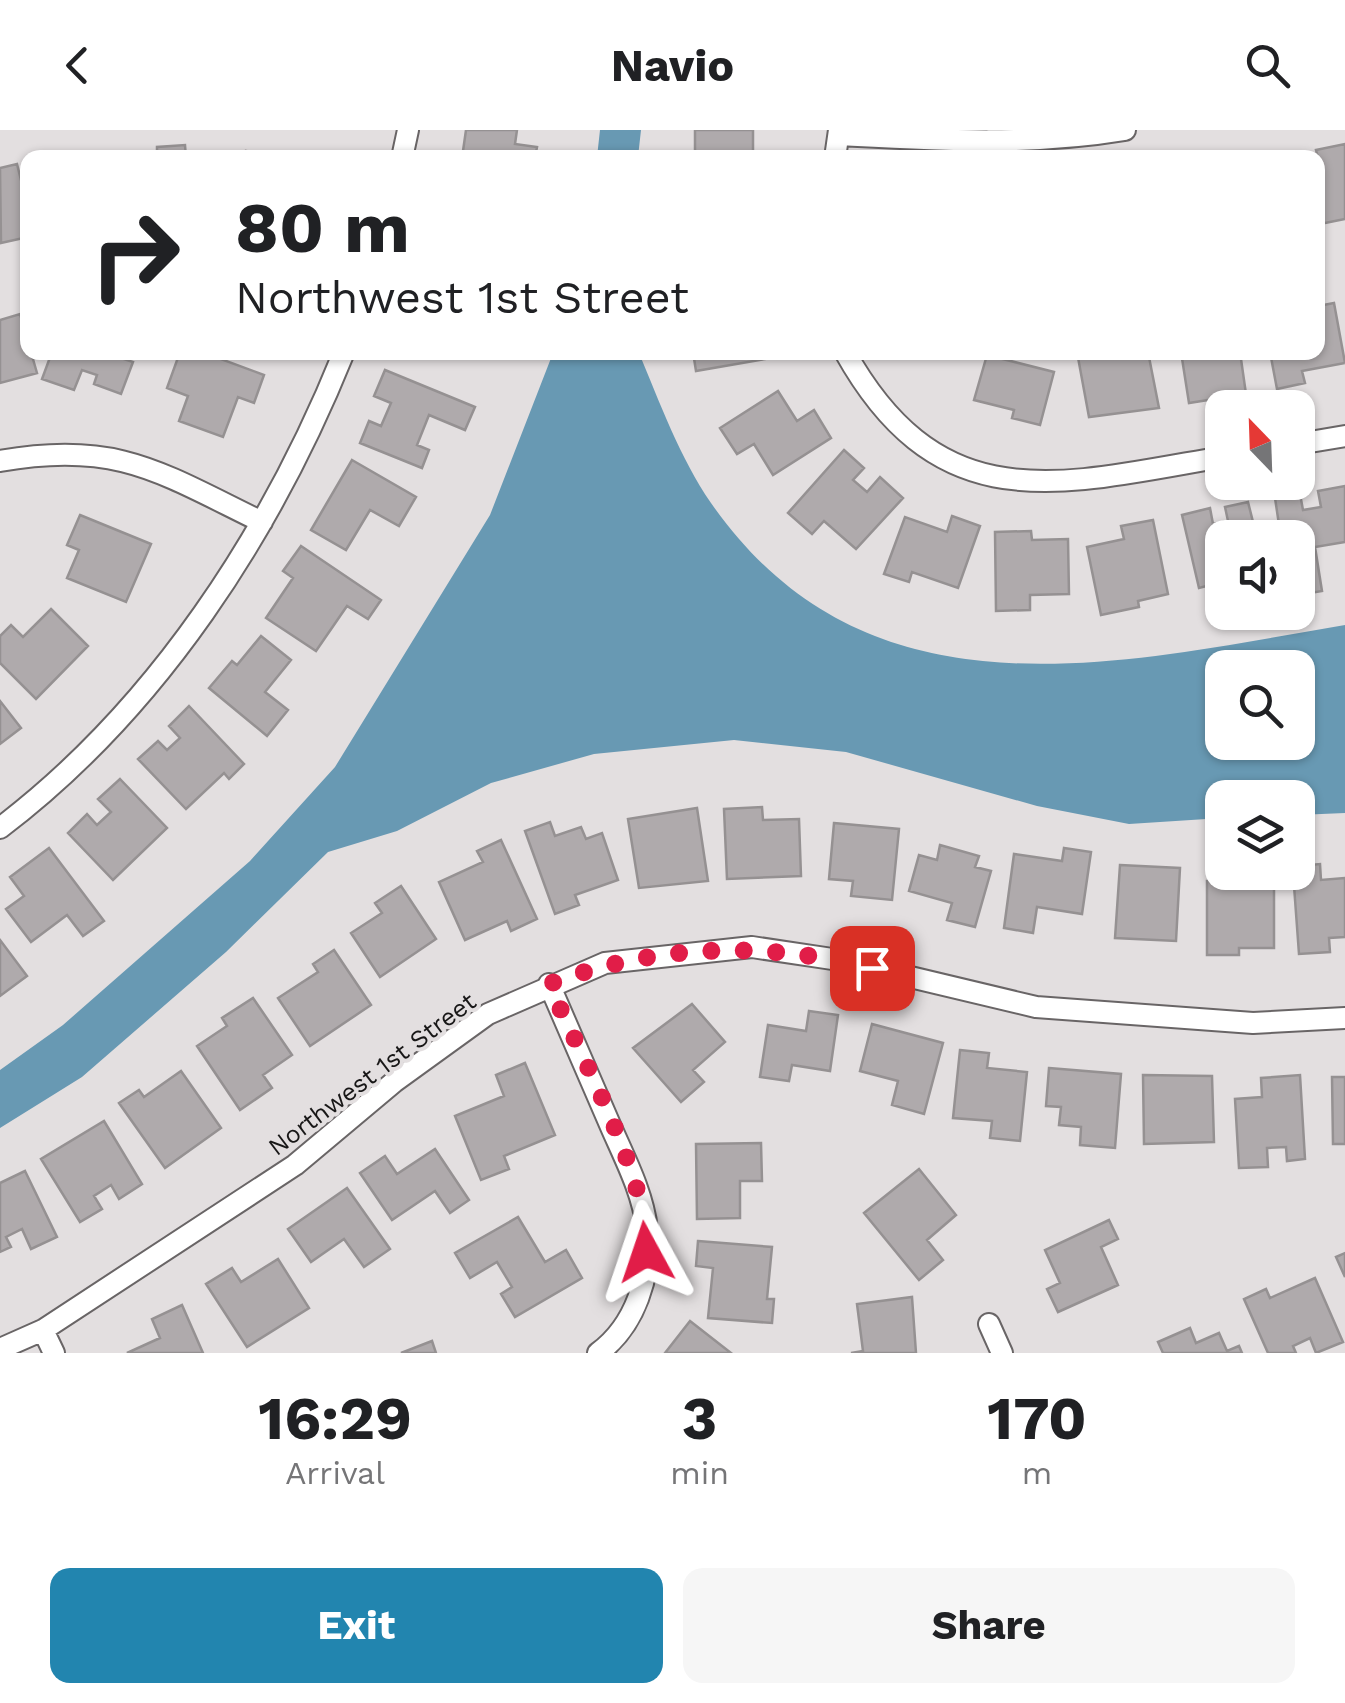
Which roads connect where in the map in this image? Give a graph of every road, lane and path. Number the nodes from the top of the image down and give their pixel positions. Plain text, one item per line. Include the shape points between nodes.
1 (1125, 130) edge
2 (839, 132) edge
3 (341, 360) edge
4 (850, 360) edge
5 (1345, 436) edge
6 (1315, 441) edge
7 (1205, 460) edge
8 (0, 461) edge
9 (262, 522) junction
10 (0, 828) edge
11 (549, 984) junction
12 (1345, 1018) edge
13 (989, 1324) dead end
14 (44, 1330) junction
15 (0, 1349) edge
16 (54, 1353) edge
17 (598, 1353) edge
18 (1002, 1353) edge

1 - 2 street via 1066,140 982,142
3 - 9 street via 311,434
4 - 7 street via 871,398 910,440 956,466 1016,481 1089,480
5 - 6 street
8 - 9 street via 113,456
9 - 10 street via 214,600 120,717
11 - 12 street, Northwest 1st Street via 605,963 752,947 839,960 1036,1007 1252,1023
11 - 14 street, Northwest 1st Street via 488,1014 295,1165
11 - 17 street via 638,1189 647,1230 633,1314
13 - 18 street
14 - 15 street, Northwest 1st Street
14 - 16 street

